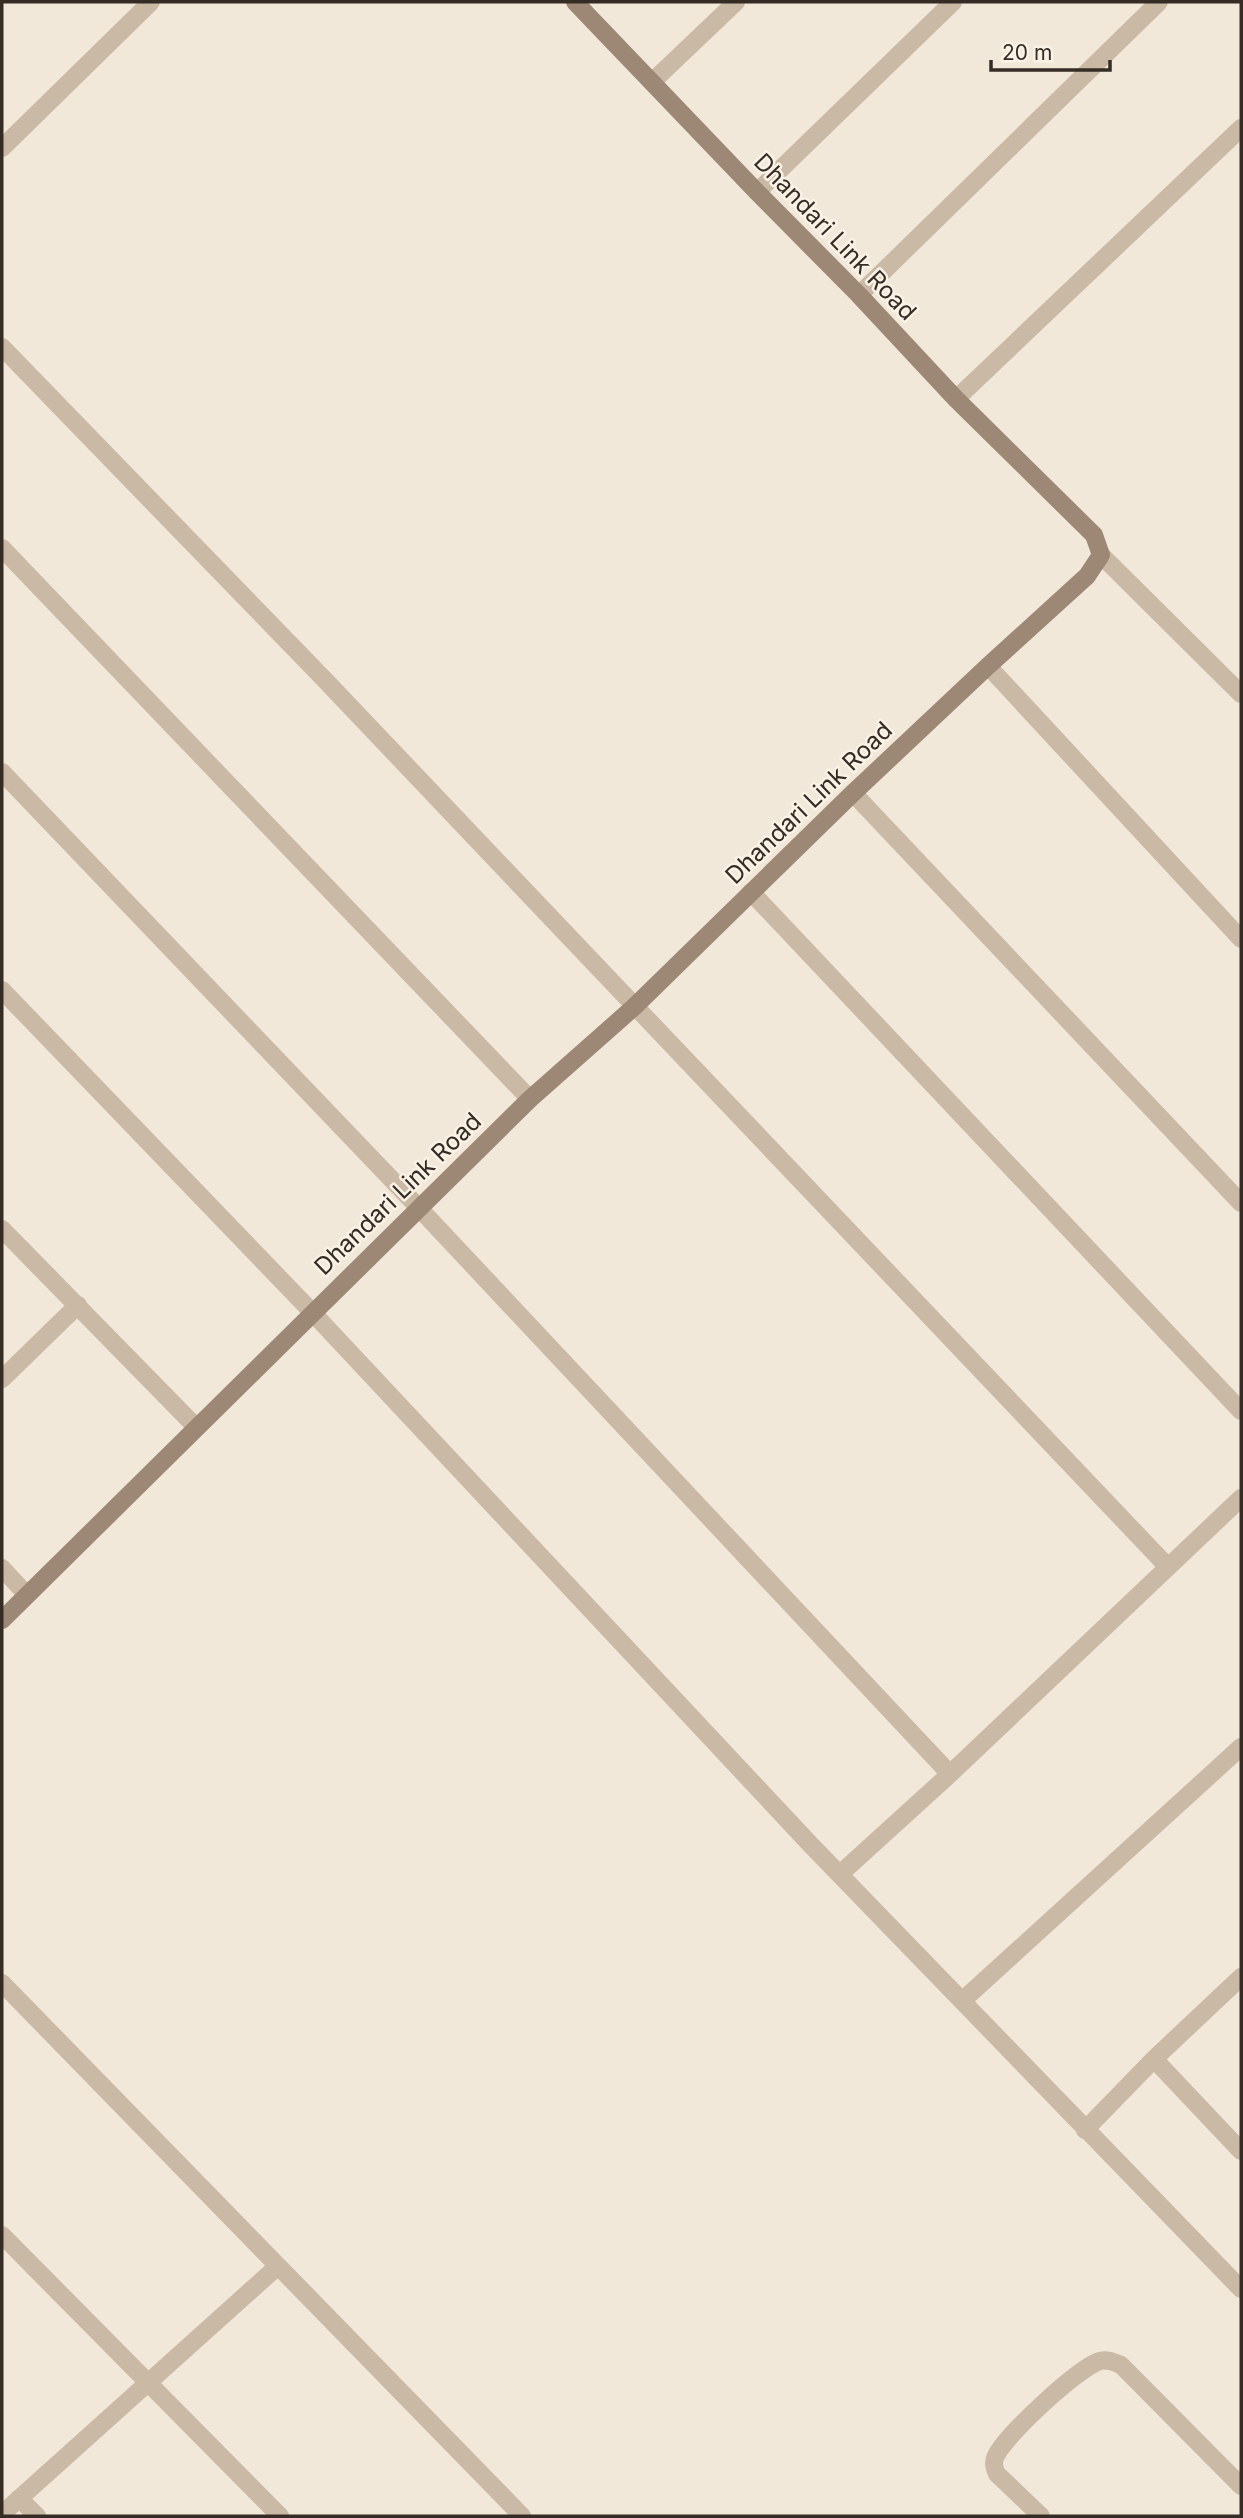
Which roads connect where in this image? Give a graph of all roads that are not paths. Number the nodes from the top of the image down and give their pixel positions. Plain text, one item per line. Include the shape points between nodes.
1 (151, 2) edge
2 (575, 2) edge
3 (736, 2) edge
4 (953, 2) edge
5 (1159, 2) edge
6 (652, 82) junction
7 (1241, 128) edge
8 (2, 148) edge
9 (757, 192) junction
10 (859, 295) junction
11 (2, 347) edge
12 (957, 399) junction
13 (2, 548) edge
14 (1101, 555) junction
15 (988, 666) junction
16 (1241, 694) edge
17 (2, 772) edge
18 (853, 793) junction
19 (751, 892) junction
20 (1241, 939) edge
21 (2, 990) edge
22 (635, 1007) junction
23 (530, 1100) junction
24 (1241, 1203) edge
25 (419, 1208) junction
26 (2, 1228) edge
27 (78, 1305) junction
28 (312, 1312) junction
29 (2, 1379) edge
30 (1241, 1411) edge
31 (196, 1427) junction
32 (1241, 1497) edge
33 (1168, 1567) junction
34 (2, 1568) edge
35 (26, 1594) junction
36 (2, 1620) edge
37 (1241, 1747) edge
38 (950, 1774) junction
39 (840, 1874) junction
40 (1241, 1977) edge
41 (2, 1983) edge
42 (962, 2001) junction
43 (1154, 2059) junction
44 (1085, 2130) junction
45 (1241, 2151) edge
46 (2, 2235) edge
47 (278, 2266) junction
48 (1241, 2289) edge
49 (148, 2382) junction
50 (1241, 2486) edge
51 (19, 2498) junction
52 (2, 2514) edge
53 (37, 2516) edge
54 (280, 2516) edge
55 (522, 2516) edge
56 (1041, 2516) edge

1 - 8 street
2 - 6 street, Dhandari Link Road
3 - 6 street
4 - 9 street
5 - 10 street
6 - 9 street, Dhandari Link Road
7 - 12 street
9 - 10 street, Dhandari Link Road
10 - 12 street, Dhandari Link Road
11 - 22 street
12 - 14 street, Dhandari Link Road via 1094,535
13 - 23 street
14 - 15 street, Dhandari Link Road via 1087,576
14 - 16 street
15 - 18 street, Dhandari Link Road
15 - 20 street
17 - 25 street
18 - 19 street, Dhandari Link Road
18 - 24 street
19 - 22 street, Dhandari Link Road
19 - 30 street
21 - 28 street
22 - 23 street, Dhandari Link Road
22 - 33 street
23 - 25 street, Dhandari Link Road
25 - 28 street, Dhandari Link Road
25 - 38 street
26 - 27 street
27 - 29 street
27 - 31 street
28 - 31 street, Dhandari Link Road
28 - 39 street
31 - 35 street, Dhandari Link Road
32 - 33 street
33 - 38 street
34 - 35 street
35 - 36 street, Dhandari Link Road
37 - 42 street
38 - 39 street
39 - 42 street
40 - 43 street
41 - 47 street
42 - 44 street
43 - 44 street
43 - 45 street
44 - 48 street
46 - 49 street
47 - 49 street
47 - 55 street
49 - 51 street
49 - 54 street
50 - 56 street via 1121,2365 1100,2361 1080,2371 1004,2442 995,2458 997,2474
51 - 52 street
51 - 53 street

